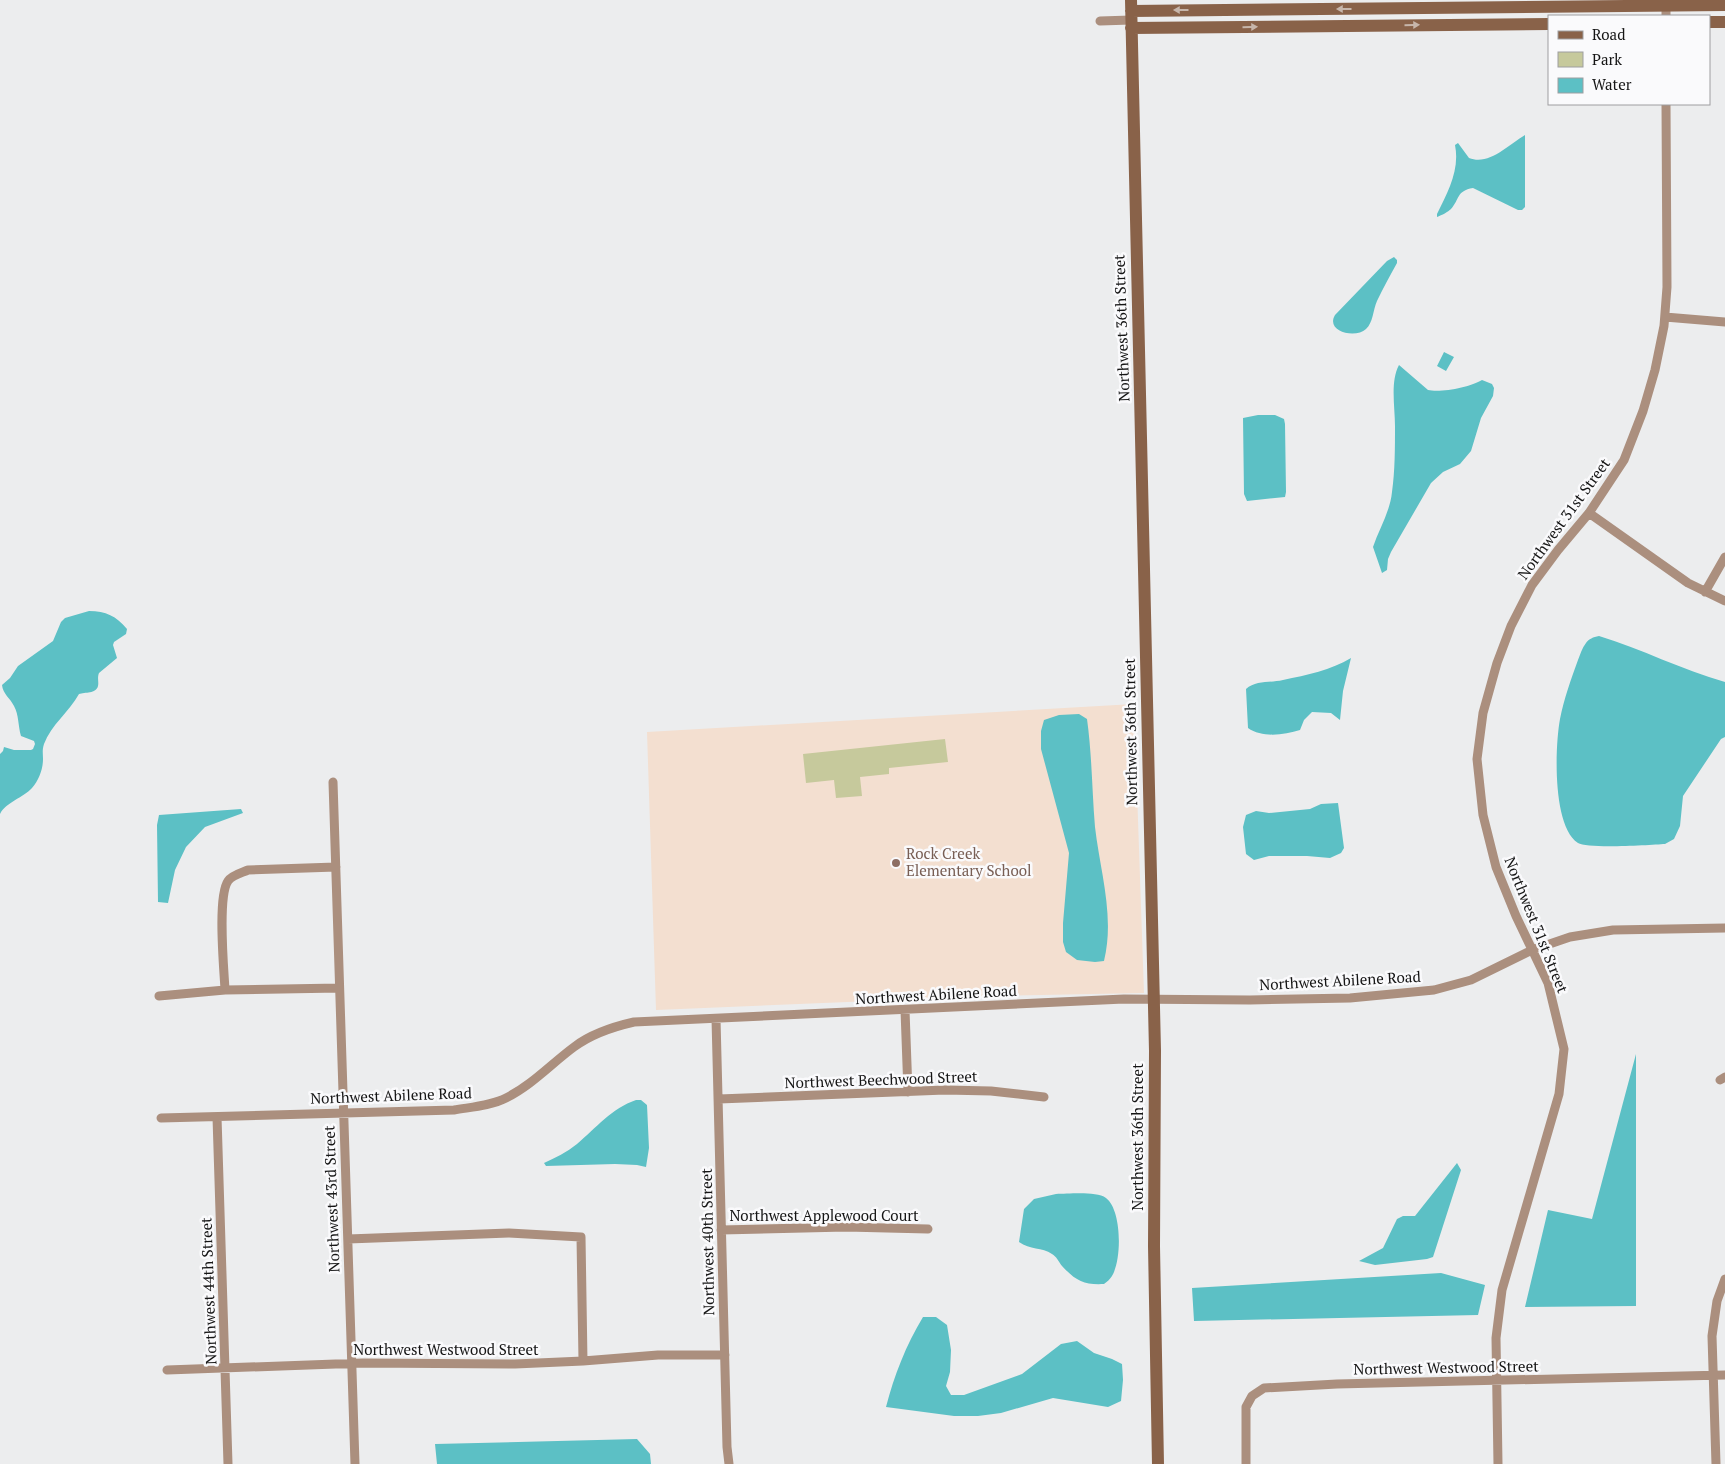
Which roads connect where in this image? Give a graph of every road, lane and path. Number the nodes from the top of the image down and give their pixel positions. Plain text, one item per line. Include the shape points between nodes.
1 (1388, 4) edge
2 (1725, 5) edge
3 (1666, 8) edge
4 (1131, 15) edge
5 (1100, 21) dead end
6 (1710, 22) edge
7 (1725, 22) edge
8 (1548, 24) edge
9 (1666, 105) edge
10 (1665, 317) junction
11 (1725, 322) edge
12 (1589, 513) junction
13 (1725, 557) edge
14 (1705, 592) junction
15 (1725, 601) edge
16 (333, 782) dead end
17 (336, 867) junction
18 (1725, 928) edge
19 (1532, 950) junction
20 (339, 988) junction
21 (225, 990) junction
22 (159, 996) dead end
23 (1153, 999) junction
24 (905, 1010) junction
25 (716, 1019) junction
26 (908, 1092) junction
27 (1044, 1097) dead end
28 (719, 1100) junction
29 (342, 1112) junction
30 (217, 1117) junction
31 (161, 1118) dead end
32 (928, 1229) dead end
33 (721, 1230) junction
34 (348, 1239) junction
35 (1725, 1279) edge
36 (724, 1355) junction
37 (583, 1361) junction
38 (352, 1364) junction
39 (226, 1368) junction
40 (167, 1370) dead end
41 (1713, 1375) junction
42 (1725, 1375) edge
43 (1496, 1381) junction
44 (228, 1464) edge
45 (355, 1464) edge
46 (729, 1464) edge
47 (1158, 1464) edge
48 (1246, 1464) edge
49 (1498, 1464) edge
50 (1716, 1464) edge

1 - 3 main road
1 -> 4 main road
2 - 3 main road
4 - 5 street
4 -> 8 main road
4 - 23 main road, Northwest 36th Street
6 - 7 main road
9 - 10 street, Northwest 31st Street via 1668,287
10 - 11 street
10 - 12 street, Northwest 31st Street via 1655,370 1624,460
12 - 14 street
12 - 19 street, Northwest 31st Street via 1532,585 1497,662 1483,713 1477,759 1483,815 1496,867
13 - 14 street
14 - 15 street
16 - 17 street, Northwest 43rd Street
17 - 20 street, Northwest 43rd Street
17 - 21 street via 248,870 227,882 223,898
18 - 19 street, Northwest Abilene Road via 1613,930 1570,937
19 - 23 street, Northwest Abilene Road via 1471,980 1434,990 1350,998
19 - 43 street, Northwest 31st Street via 1548,983 1564,1049 1559,1094 1502,1290 1496,1338
20 - 21 street
20 - 29 street, Northwest 43rd Street
21 - 22 street
23 - 24 street, Northwest Abilene Road
23 - 47 main road, Northwest 36th Street
24 - 25 street, Northwest Abilene Road
24 - 26 street
25 - 28 street, Northwest 40th Street
25 - 29 street, Northwest Abilene Road via 634,1022 613,1027 575,1046 523,1089 485,1105 454,1110
26 - 27 street, Northwest Beechwood Street via 991,1091
26 - 28 street, Northwest Beechwood Street
28 - 33 street, Northwest 40th Street
29 - 30 street, Northwest Abilene Road
29 - 34 street, Northwest 43rd Street
30 - 31 street, Northwest Abilene Road
30 - 39 street, Northwest 44th Street
32 - 33 street, Northwest Applewood Court
33 - 36 street, Northwest 40th Street
34 - 37 street via 509,1233 581,1237
34 - 38 street, Northwest 43rd Street
35 - 41 street via 1717,1301 1712,1336
36 - 37 street, Northwest Westwood Street via 658,1355
36 - 46 street, Northwest 40th Street
37 - 38 street, Northwest Westwood Street
38 - 39 street, Northwest Westwood Street
38 - 45 street, Northwest 43rd Street
39 - 40 street, Northwest Westwood Street
39 - 44 street, Northwest 44th Street
41 - 42 street, Northwest Westwood Street
41 - 43 street, Northwest Westwood Street
41 - 50 street
43 - 48 street, Northwest Westwood Street via 1264,1388 1252,1396 1246,1407
43 - 49 street, Northwest 31st Street

